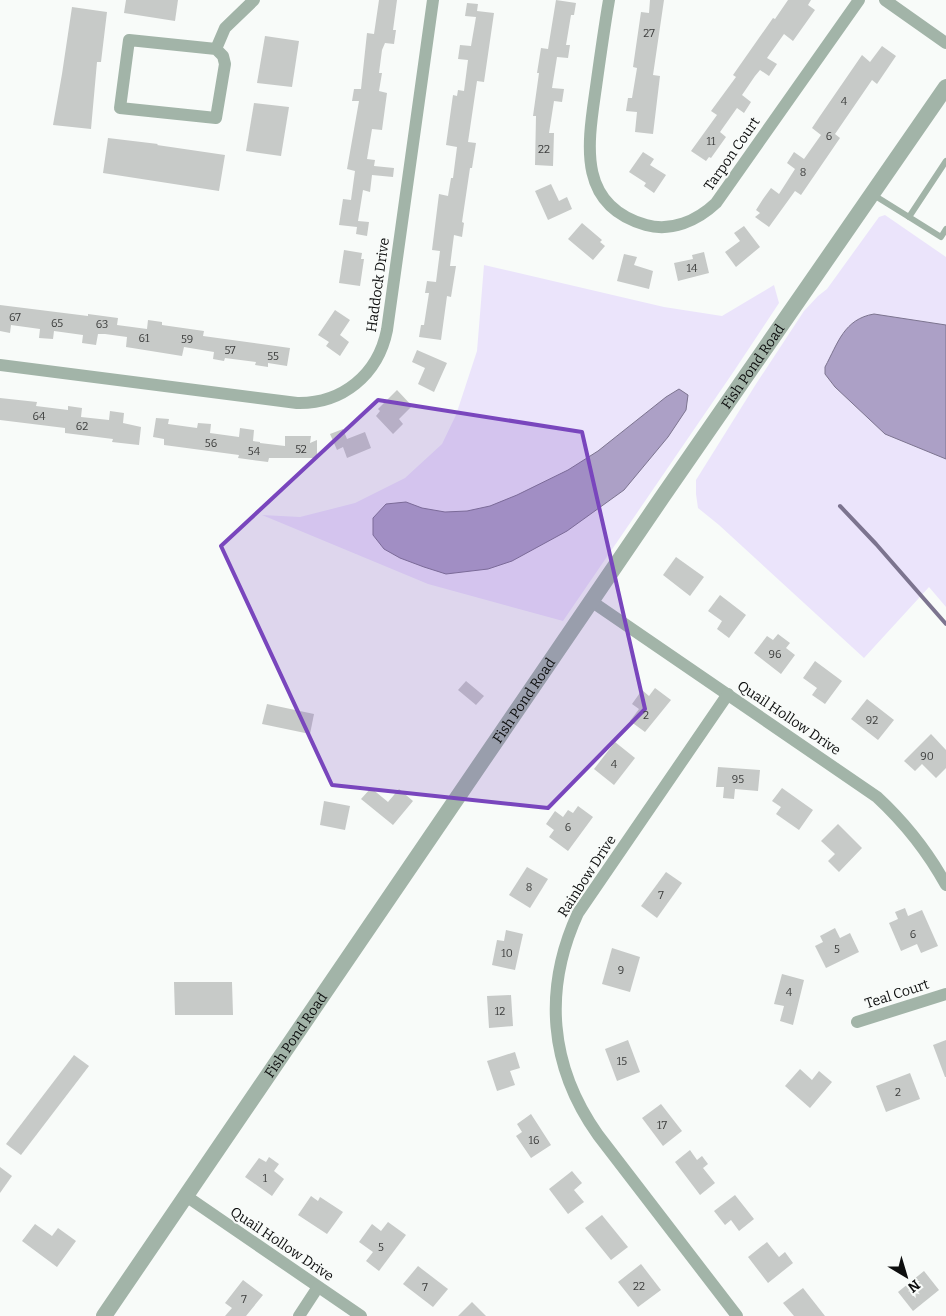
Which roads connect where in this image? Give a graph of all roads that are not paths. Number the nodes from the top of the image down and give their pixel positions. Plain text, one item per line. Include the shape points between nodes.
1 (254, 0) edge
2 (433, 0) edge
3 (608, 0) edge
4 (859, 0) edge
5 (885, 0) edge
6 (946, 43) edge
7 (216, 49) junction
8 (946, 87) edge
9 (946, 161) edge
10 (872, 193) junction
11 (908, 217) junction
12 (946, 229) edge
13 (0, 365) edge
14 (591, 601) junction
15 (728, 694) junction
16 (946, 885) edge
17 (946, 994) edge
18 (858, 1022) dead end
19 (186, 1196) junction
20 (318, 1287) junction
21 (104, 1316) edge
22 (299, 1316) edge
23 (361, 1316) edge
24 (737, 1316) edge

1 - 7 street via 225,28
2 - 13 street, Haddock Drive via 387,330 382,349 362,379 326,400 297,403
3 - 4 street, Tarpon Court via 591,122 591,171 606,201 625,216 652,226 668,227 695,219 716,203
5 - 6 street
7 - 7 street via 225,64 216,118 120,108 129,40
8 - 10 street, Fish Pond Road
9 - 11 lane
10 - 11 lane
10 - 14 street, Fish Pond Road
11 - 12 lane via 940,238
14 - 15 street, Quail Hollow Drive
14 - 19 street, Fish Pond Road
15 - 16 street, Quail Hollow Drive via 877,797 920,844
15 - 24 street, Rainbow Drive via 578,913 564,948 555,1001 560,1050 568,1080 581,1108
17 - 18 street, Teal Court
19 - 20 street, Quail Hollow Drive
19 - 21 street, Fish Pond Road
20 - 22 street
20 - 23 street, Quail Hollow Drive

